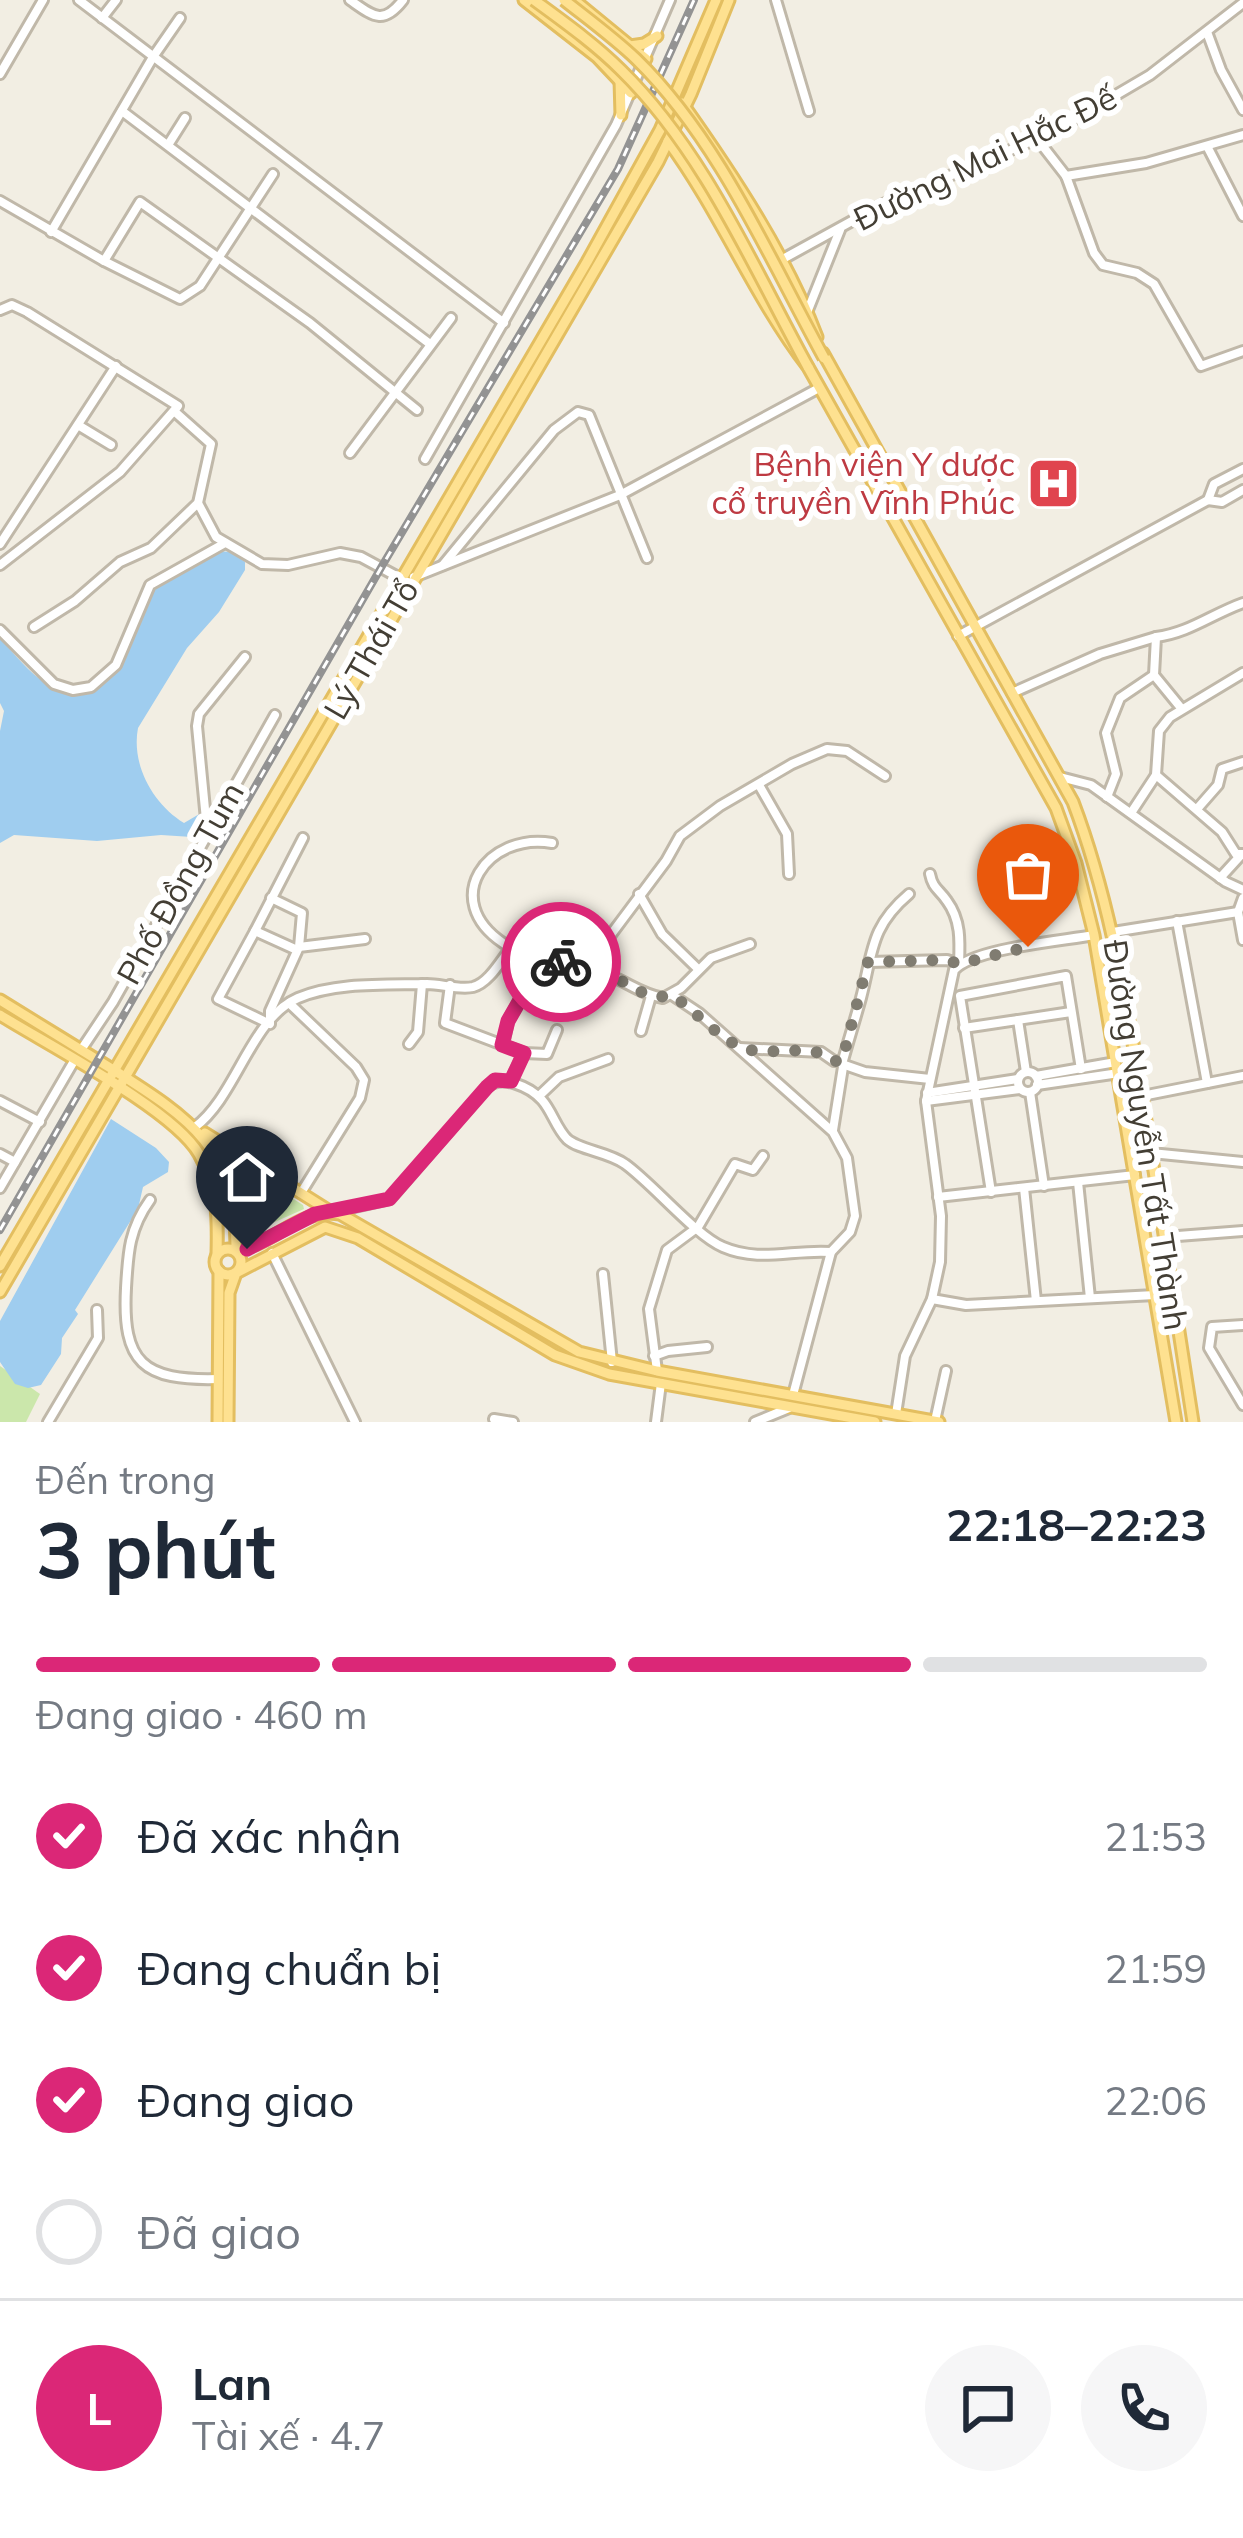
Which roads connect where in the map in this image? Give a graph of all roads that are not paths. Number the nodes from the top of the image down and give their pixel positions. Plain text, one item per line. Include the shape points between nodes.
1 (43, 0) edge
2 (79, 0) edge
3 (116, 0) edge
4 (350, 0) edge
5 (403, 0) edge
6 (524, 0) edge
7 (535, 0) edge
8 (564, 0) edge
9 (574, 0) edge
10 (670, 0) edge
11 (716, 0) edge
12 (728, 0) edge
13 (776, 0) edge
14 (1243, 3) edge
15 (102, 18) junction
16 (180, 18) dead end
17 (614, 32) junction
18 (1207, 32) junction
19 (656, 36) junction
20 (630, 46) junction
21 (153, 56) junction
22 (597, 57) junction
23 (646, 59) junction
24 (0, 74) edge
25 (618, 75) junction
26 (694, 88) junction
27 (631, 93) junction
28 (677, 95) junction
29 (685, 106) junction
30 (1243, 110) edge
31 (122, 111) junction
32 (808, 112) dead end
33 (621, 115) junction
34 (185, 118) dead end
35 (697, 123) junction
36 (660, 130) junction
37 (1243, 135) edge
38 (705, 136) junction
39 (1038, 140) junction
40 (668, 142) junction
41 (168, 145) junction
42 (1208, 148) junction
43 (677, 154) junction
44 (658, 162) junction
45 (687, 168) junction
46 (273, 173) dead end
47 (1066, 176) junction
48 (0, 201) edge
49 (252, 207) junction
50 (1243, 216) edge
51 (842, 226) junction
52 (51, 232) junction
53 (219, 256) junction
54 (104, 261) junction
55 (779, 261) junction
56 (0, 310) edge
57 (807, 312) junction
58 (451, 318) dead end
59 (504, 323) junction
60 (430, 344) junction
61 (1243, 351) edge
62 (824, 358) junction
63 (116, 366) junction
64 (808, 368) junction
65 (819, 388) junction
66 (394, 392) junction
67 (176, 408) junction
68 (417, 410) dead end
69 (78, 424) junction
70 (111, 445) dead end
71 (350, 453) dead end
72 (425, 459) dead end
73 (1243, 469) edge
74 (465, 478) junction
75 (1243, 490) edge
76 (620, 495) junction
77 (1208, 500) junction
78 (198, 503) junction
79 (224, 543) junction
80 (0, 544) edge
81 (927, 544) junction
82 (910, 554) junction
83 (647, 558) dead end
84 (0, 565) edge
85 (442, 568) junction
86 (414, 577) junction
87 (400, 578) junction
88 (1243, 603) edge
89 (380, 622) junction
90 (34, 627) dead end
91 (974, 628) junction
92 (0, 631) edge
93 (957, 637) junction
94 (1156, 637) junction
95 (245, 656) dead end
96 (1243, 674) edge
97 (1154, 675) junction
98 (1010, 693) junction
99 (1180, 708) junction
100 (275, 715) dead end
101 (1243, 761) edge
102 (1156, 775) junction
103 (885, 776) dead end
104 (1059, 777) junction
105 (1040, 780) junction
106 (759, 784) junction
107 (1107, 796) junction
108 (1197, 809) junction
109 (1131, 813) junction
110 (208, 835) junction
111 (303, 838) dead end
112 (552, 843) dead end
113 (1242, 854) edge
114 (790, 874) dead end
115 (930, 874) dead end
116 (1220, 878) junction
117 (639, 894) junction
118 (909, 894) dead end
119 (1243, 894) edge
120 (271, 898) junction
121 (1238, 912) junction
122 (1177, 921) junction
123 (256, 931) junction
124 (1112, 932) junction
125 (1094, 935) junction
126 (365, 939) dead end
127 (1243, 940) edge
128 (750, 944) dead end
129 (298, 948) junction
130 (511, 948) junction
131 (544, 958) junction
132 (868, 962) junction
133 (959, 964) junction
134 (586, 968) junction
135 (698, 970) junction
136 (422, 984) junction
137 (450, 986) junction
138 (651, 995) junction
139 (672, 995) junction
140 (0, 1000) edge
141 (289, 1003) junction
142 (1071, 1012) junction
143 (1, 1018) edge
144 (1018, 1020) junction
145 (270, 1024) junction
146 (964, 1028) junction
147 (557, 1030) dead end
148 (641, 1031) dead end
149 (409, 1044) dead end
150 (502, 1045) junction
151 (739, 1047) junction
152 (81, 1050) junction
153 (524, 1053) junction
154 (608, 1059) dead end
155 (74, 1061) junction
156 (843, 1064) junction
157 (1136, 1065) junction
158 (1118, 1067) junction
159 (1081, 1069) junction
160 (117, 1073) junction
161 (1243, 1076) edge
162 (930, 1079) junction
163 (106, 1081) junction
164 (511, 1081) junction
165 (1028, 1082) junction
166 (1207, 1083) junction
167 (116, 1087) junction
168 (976, 1090) junction
169 (539, 1096) junction
170 (1142, 1096) junction
171 (926, 1097) junction
172 (0, 1101) edge
173 (40, 1122) junction
174 (195, 1127) junction
175 (833, 1132) junction
176 (1151, 1153) junction
177 (0, 1154) edge
178 (763, 1156) dead end
179 (15, 1162) junction
180 (1243, 1162) edge
181 (1137, 1174) junction
182 (1078, 1183) junction
183 (1044, 1186) junction
184 (0, 1188) edge
185 (1024, 1188) junction
186 (991, 1192) junction
187 (301, 1193) junction
188 (938, 1197) junction
189 (150, 1200) dead end
190 (332, 1213) junction
191 (321, 1227) junction
192 (698, 1228) junction
193 (1243, 1231) edge
194 (1165, 1237) junction
195 (236, 1250) junction
196 (272, 1252) junction
197 (831, 1252) junction
198 (218, 1254) junction
199 (0, 1266) edge
200 (219, 1271) junction
201 (236, 1273) junction
202 (603, 1274) dead end
203 (0, 1292) edge
204 (1156, 1294) junction
205 (1090, 1298) junction
206 (932, 1299) junction
207 (1036, 1301) junction
208 (97, 1310) dead end
209 (1243, 1324) edge
210 (707, 1347) dead end
211 (654, 1356) junction
212 (612, 1362) junction
213 (657, 1371) junction
214 (946, 1371) dead end
215 (218, 1379) junction
216 (661, 1383) junction
217 (792, 1401) junction
218 (1243, 1406) edge
219 (896, 1414) junction
220 (494, 1419) edge
221 (48, 1422) edge
222 (218, 1422) edge
223 (228, 1422) edge
224 (355, 1422) edge
225 (513, 1422) edge
226 (656, 1422) edge
227 (754, 1422) edge
228 (875, 1422) edge
229 (937, 1422) edge
230 (1176, 1422) edge
231 (1193, 1422) edge

1 - 24 street
2 - 15 street
3 - 15 street
4 - 5 street via 382,16
6 - 22 main road
7 - 64 main road, Đường Nguyễn Tất Thành, bridge via 622,70 654,107 709,187
8 - 62 main road, Đường Nguyễn Tất Thành, bridge via 634,58 691,128
9 - 17 main road
10 - 19 street
11 - 28 main road, Lý Thái Tổ
12 - 26 main road, Lý Thái Tổ
13 - 32 street
14 - 18 street, Đường Mai Hắc Đế
15 - 21 street
16 - 21 street
17 - 20 main road
17 - 22 main road via 613,47
18 - 30 street
18 - 39 street, Đường Mai Hắc Đế via 1125,92
19 - 20 main road
19 - 23 street
20 - 23 main road
21 - 31 street
21 - 59 street
22 - 25 main road
23 - 27 street
25 - 27 main road
25 - 33 main road
26 - 29 main road, Lý Thái Tổ
26 - 35 main road
27 - 33 street
28 - 29 main road
28 - 36 main road, Lý Thái Tổ
29 - 35 main road
29 - 40 main road, Lý Thái Tổ
31 - 41 street
31 - 52 street
33 - 59 street
34 - 41 street
35 - 38 main road
36 - 40 main road
36 - 74 main road, Lý Thái Tổ
37 - 42 street
38 - 43 main road via 687,138
38 - 55 main road
39 - 47 street
39 - 51 street, Đường Mai Hắc Đế
40 - 43 main road
40 - 44 main road, Lý Thái Tổ
41 - 49 street
42 - 47 street
42 - 50 street
43 - 45 main road
44 - 45 main road
44 - 74 main road, Lý Thái Tổ
45 - 64 main road
46 - 49 street
47 - 61 street via 1094,253 1103,265 1154,284 1201,366
48 - 52 street
49 - 53 street
49 - 60 street
51 - 55 street, Đường Mai Hắc Đế
51 - 57 street
52 - 54 street
53 - 54 street via 200,286 180,299
53 - 54 street via 140,202
53 - 66 street
55 - 57 main road
56 - 63 street via 27,312
57 - 62 main road
58 - 60 street
59 - 72 street
60 - 66 street
62 - 81 main road, Đường Nguyễn Tất Thành
63 - 67 street
63 - 69 street
64 - 65 main road, Đường Nguyễn Tất Thành
65 - 76 street
65 - 82 main road, Đường Nguyễn Tất Thành
66 - 68 street
66 - 71 street
67 - 78 street via 212,443
67 - 84 street via 120,472
69 - 70 street
69 - 80 street
73 - 77 street via 1214,484
74 - 86 main road, Lý Thái Tổ
74 - 87 main road, Lý Thái Tổ
75 - 77 street
76 - 83 street
76 - 85 street
76 - 85 street via 589,416 578,412 554,430
77 - 91 street
78 - 79 street
78 - 90 street via 151,548
79 - 87 street via 262,564 351,554
79 - 92 street via 150,585 116,665 91,687 64,688 45,678
81 - 82 main road
81 - 91 main road, Đường Nguyễn Tất Thành
82 - 93 main road, Đường Nguyễn Tất Thành
85 - 86 street
86 - 89 main road, Lý Thái Tổ
87 - 89 main road, Lý Thái Tổ
88 - 94 street via 1184,633
89 - 160 main road, Lý Thái Tổ
91 - 93 street
91 - 98 main road, Đường Nguyễn Tất Thành
93 - 105 main road, Đường Nguyễn Tất Thành
94 - 97 street
94 - 98 street
95 - 110 street via 199,714
96 - 99 street
97 - 99 street
97 - 107 street via 1120,698 1106,733 1116,774
98 - 104 main road, Đường Nguyễn Tất Thành
99 - 102 street via 1159,731
100 - 110 street, Phố Đồng Tum
101 - 108 street via 1222,769
102 - 108 street
102 - 109 street
103 - 106 street via 838,748
104 - 105 main road
104 - 107 street
104 - 124 main road, Đường Nguyễn Tất Thành via 1093,856
105 - 125 main road, Đường Nguyễn Tất Thành via 1076,863
106 - 114 street via 787,834
106 - 117 street via 680,836
107 - 109 street
108 - 113 street
109 - 116 street
110 - 152 street, Phố Đồng Tum
111 - 120 street
112 - 130 street via 531,839 502,849 473,886 476,916
113 - 116 street
115 - 133 street via 956,917
116 - 119 street
117 - 134 street
117 - 135 street via 662,934
118 - 132 street via 884,919
119 - 121 street
120 - 123 street
120 - 129 street via 302,913
121 - 122 street
121 - 127 street
122 - 124 street
122 - 166 street
123 - 129 street
123 - 145 street via 218,999
124 - 157 main road, Đường Nguyễn Tất Thành
125 - 133 street
125 - 158 main road, Đường Nguyễn Tất Thành
126 - 129 street
128 - 135 street
129 - 145 street
130 - 131 street
130 - 137 street via 475,986
131 - 134 street
131 - 150 street
132 - 133 street
132 - 156 street
133 - 162 street
134 - 138 street
135 - 139 street
136 - 137 street
136 - 141 street via 319,991
136 - 149 street via 418,1032
137 - 150 street via 445,1023
138 - 139 street
138 - 148 street
139 - 151 street
140 - 152 main road
141 - 145 street
141 - 187 street via 364,1080
142 - 144 street
142 - 146 street via 1066,976 960,996
142 - 159 street
143 - 155 main road
144 - 146 street
144 - 165 street
145 - 174 street
146 - 168 street
147 - 153 street via 547,1054
150 - 153 street
151 - 156 street via 824,1053
151 - 175 street
152 - 160 main road
153 - 164 street
154 - 169 street via 559,1077
155 - 163 main road
155 - 173 street
156 - 162 street
156 - 175 street
157 - 158 main road
157 - 170 main road, Đường Nguyễn Tất Thành
158 - 159 street
158 - 165 street
158 - 181 main road, Đường Nguyễn Tất Thành
159 - 165 street
160 - 163 main road, Lý Thái Tổ
160 - 167 main road, Lý Thái Tổ
160 - 174 main road
161 - 166 street
162 - 171 street
163 - 167 main road
163 - 199 main road, Lý Thái Tổ
164 - 169 street
164 - 190 street via 487,1087 389,1199
165 - 168 street
165 - 183 street
166 - 170 street
167 - 198 main road via 196,1149 217,1199
167 - 203 main road, Lý Thái Tổ
168 - 171 street
168 - 186 street
169 - 192 street via 568,1140 626,1165
170 - 176 main road, Đường Nguyễn Tất Thành
171 - 188 street
172 - 173 street
173 - 179 street
174 - 187 main road
174 - 195 main road via 224,1174
175 - 197 street via 847,1157 855,1216
176 - 180 street
176 - 194 main road, Đường Nguyễn Tất Thành
177 - 179 street
178 - 192 street via 753,1170 735,1164
179 - 184 street
181 - 182 street
181 - 204 main road, Đường Nguyễn Tất Thành
182 - 183 street
182 - 205 street
183 - 185 street
185 - 186 street
185 - 207 street
186 - 188 street
187 - 190 main road
188 - 206 street via 942,1237
189 - 215 street via 129,1237 125,1334 155,1371
190 - 191 street
190 - 195 main road
190 - 212 main road via 559,1343
191 - 196 main road
191 - 216 main road via 358,1238 555,1355
192 - 197 street via 746,1256
192 - 211 street via 667,1250 649,1309
193 - 194 street
194 - 231 main road, Đường Nguyễn Tất Thành
195 - 198 main road
195 - 201 main road
196 - 201 main road
196 - 224 street
197 - 217 street
198 - 200 main road
200 - 201 main road
200 - 215 main road
201 - 223 main road
202 - 212 street
204 - 205 street
204 - 230 main road, Đường Nguyễn Tất Thành
205 - 207 street
206 - 207 street
206 - 219 street via 905,1356
208 - 221 street via 98,1339
209 - 218 street via 1212,1327 1209,1348
210 - 211 street
211 - 213 street
212 - 213 main road
213 - 217 main road
214 - 229 street
215 - 222 main road
216 - 217 main road
216 - 226 street
217 - 219 main road
217 - 227 street
217 - 228 main road
219 - 229 main road
220 - 225 street

